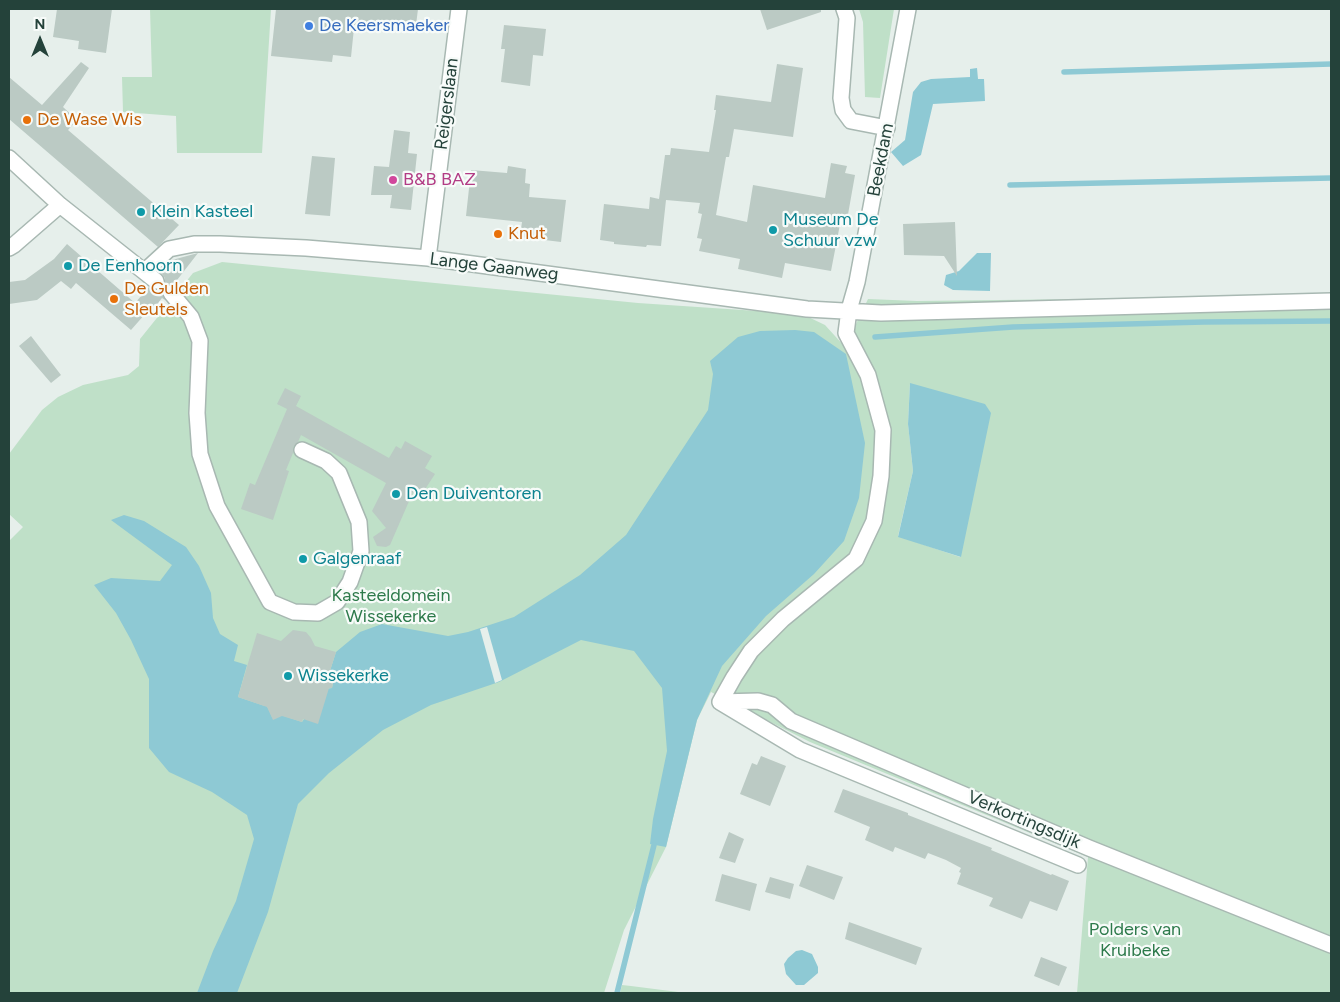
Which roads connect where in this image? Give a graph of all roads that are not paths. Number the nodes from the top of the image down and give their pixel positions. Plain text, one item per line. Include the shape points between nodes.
1 (460, 9) edge
2 (844, 9) edge
3 (908, 9) edge
4 (887, 128) junction
5 (9, 158) edge
6 (60, 205) junction
7 (9, 248) edge
8 (428, 258) junction
9 (170, 293) dead end
10 (1331, 302) edge
11 (849, 310) junction
12 (302, 450) dead end
13 (720, 702) junction
14 (1078, 865) dead end
15 (1331, 946) edge

1 - 8 street, Reigerslaan
2 - 4 street via 847,18 841,98 843,110 851,121
3 - 4 street, Beekdam
4 - 11 street, Beekdam
5 - 6 street
6 - 7 street
6 - 8 street, Lange Gaanweg via 151,276 170,249 194,244 306,248
8 - 11 street, Lange Gaanweg via 807,308
9 - 12 street via 191,317 200,341 197,413 200,454 217,506 270,602 294,612 318,613 337,602 350,582 361,551 360,522 339,473 326,461
10 - 11 street, Lange Gaanweg via 881,312
11 - 13 street via 846,333 868,375 883,430 881,476 874,521 856,559 783,619 751,651
13 - 14 street, Verkortingsdijk via 800,750
13 - 15 street, Verkortingsdijk via 772,704 791,721 1089,848

